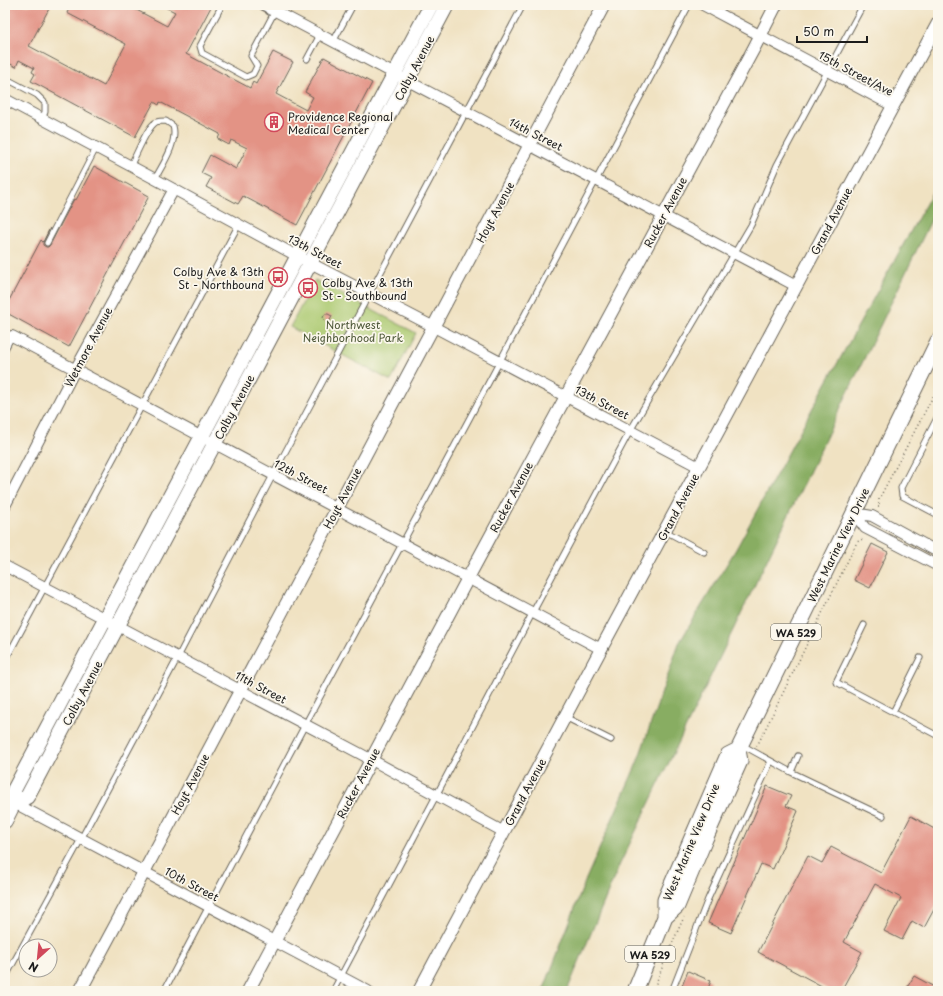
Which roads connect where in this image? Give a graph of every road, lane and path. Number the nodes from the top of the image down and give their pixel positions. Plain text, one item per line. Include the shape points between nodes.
1 (222, 5) edge
2 (352, 5) edge
3 (431, 5) edge
4 (448, 5) edge
5 (523, 5) edge
6 (604, 5) edge
7 (689, 5) edge
8 (703, 5) edge
9 (776, 5) edge
10 (864, 5) edge
11 (271, 7) edge
12 (938, 23) edge
13 (320, 35) junction
14 (760, 36) junction
15 (333, 42) junction
16 (307, 59) dead end
17 (828, 71) junction
18 (394, 74) junction
19 (5, 78) edge
20 (407, 81) junction
21 (5, 100) edge
22 (893, 106) junction
23 (466, 112) junction
24 (42, 119) junction
25 (530, 145) junction
26 (96, 148) junction
27 (130, 166) junction
28 (155, 179) junction
29 (597, 180) junction
30 (174, 189) junction
31 (664, 215) junction
32 (239, 224) junction
33 (47, 243) dead end
34 (735, 254) junction
35 (297, 256) junction
36 (310, 263) junction
37 (796, 286) junction
38 (370, 293) junction
39 (434, 327) junction
40 (12, 336) joint
41 (938, 342) edge
42 (5, 349) edge
43 (500, 362) junction
44 (75, 370) junction
45 (938, 387) edge
46 (565, 396) junction
47 (142, 406) junction
48 (938, 416) edge
49 (630, 431) junction
50 (201, 437) junction
51 (214, 444) junction
52 (699, 467) junction
53 (273, 475) junction
54 (5, 506) edge
55 (336, 508) junction
56 (876, 508) dead end
57 (854, 513) junction
58 (938, 515) edge
59 (665, 530) junction
60 (403, 544) junction
61 (704, 552) dead end
62 (938, 552) edge
63 (5, 566) edge
64 (938, 566) edge
65 (468, 578) junction
66 (45, 586) junction
67 (533, 612) junction
68 (105, 618) junction
69 (118, 625) junction
70 (864, 626) dead end
71 (601, 649) junction
72 (178, 657) junction
73 (920, 658) dead end
74 (5, 661) edge
75 (240, 690) junction
76 (893, 712) junction
77 (565, 717) junction
78 (305, 724) junction
79 (938, 736) edge
80 (611, 740) dead end
81 (740, 747) junction
82 (798, 756) dead end
83 (371, 760) junction
84 (771, 761) junction
85 (791, 772) junction
86 (436, 795) junction
87 (10, 801) edge
88 (883, 816) dead end
89 (5, 821) edge
90 (504, 832) junction
91 (82, 839) junction
92 (144, 872) junction
93 (209, 907) junction
94 (274, 941) junction
95 (340, 976) junction
96 (5, 978) edge
97 (80, 991) edge
98 (164, 991) edge
99 (248, 991) edge
100 (333, 991) edge
101 (368, 991) edge
102 (419, 991) edge
103 (635, 991) edge
104 (672, 991) edge

1 - 11 lane via 200,46 202,53 246,77 253,74 257,66 251,56
2 - 15 lane
3 - 18 main road, Colby Avenue
4 - 20 main road, Colby Avenue
5 - 23 lane
6 - 25 street, Hoyt Avenue
7 - 29 lane
8 - 14 street, 15th Street/Ave
9 - 14 street, Rucker Avenue
10 - 17 lane
11 - 13 street, 14th Street
12 - 22 street, Grand Avenue
13 - 15 street, 14th Street
13 - 16 lane
14 - 17 street, 15th Street/Ave
14 - 31 street, Rucker Avenue
15 - 18 street, 14th Street
17 - 22 street, 15th Street/Ave
17 - 34 lane via 777,165 752,225
18 - 20 street, 14th Street
18 - 35 main road, Colby Avenue
19 - 24 lane via 37,95 46,103
20 - 23 street, 14th Street
20 - 36 main road, Colby Avenue
21 - 24 street, 13th Street
22 - 37 street, Grand Avenue
23 - 25 street, 14th Street
23 - 38 lane
24 - 26 street, 13th Street
25 - 29 street, 14th Street
25 - 39 street, Hoyt Avenue
26 - 27 street, 13th Street
26 - 33 lane
27 - 28 street, 13th Street
27 - 28 lane via 147,132 156,122 166,121 175,131 172,145
28 - 30 street, 13th Street
29 - 31 street, 14th Street
29 - 43 lane
30 - 32 street, 13th Street
30 - 44 street, Wetmore Avenue
31 - 34 street, 14th Street
31 - 46 street, Rucker Avenue
32 - 35 street, 13th Street
32 - 47 lane
34 - 37 street, 14th Street
34 - 49 lane
35 - 36 street, 13th Street
35 - 50 main road, Colby Avenue
36 - 38 street, 13th Street
36 - 51 main road, Colby Avenue
37 - 52 street, Grand Avenue
38 - 39 street, 13th Street
38 - 53 lane
39 - 43 street, 13th Street
39 - 55 street, Hoyt Avenue
40 - 42 lane
40 - 44 street, 12th Street
41 - 57 main road, West Marine View Drive / WA 529
43 - 46 street, 13th Street
43 - 60 lane
44 - 47 street, 12th Street
44 - 54 street, Wetmore Avenue
45 - 56 path via 879,499 879,507
46 - 49 street, 13th Street
46 - 65 street, Rucker Avenue
47 - 50 street, 12th Street
47 - 66 lane
48 - 58 lane via 901,488 902,496
49 - 52 street, 13th Street
49 - 67 lane
50 - 51 street, 12th Street
50 - 68 main road, Colby Avenue
51 - 53 street, 12th Street
51 - 69 main road, Colby Avenue
52 - 59 street, Grand Avenue
53 - 55 street, 12th Street
53 - 72 lane
55 - 60 street, 12th Street
55 - 75 street, Hoyt Avenue
57 - 62 street via 872,516
57 - 64 street via 865,528
57 - 81 main road, West Marine View Drive / WA 529
59 - 61 lane
59 - 71 street, Grand Avenue
60 - 65 street, 12th Street
60 - 78 lane
63 - 66 street, 11th Street
65 - 67 street, 12th Street
65 - 83 street, Rucker Avenue
66 - 68 street, 11th Street
66 - 74 lane
67 - 71 street, 12th Street
67 - 86 lane
68 - 69 street, 11th Street
68 - 87 main road, Colby Avenue
69 - 72 street, 11th Street
69 - 87 main road, Colby Avenue via 27,797
70 - 76 lane via 836,682
71 - 77 street, Grand Avenue
72 - 75 street, 11th Street
72 - 91 lane
73 - 76 lane
75 - 78 street, 11th Street
75 - 92 street, Hoyt Avenue
76 - 79 lane
77 - 80 lane
77 - 90 street, Grand Avenue
78 - 83 street, 11th Street
78 - 93 lane
81 - 84 lane
81 - 103 main road, West Marine View Drive / WA 529 via 740,761 678,906 665,917
82 - 85 lane
83 - 86 street, 11th Street
83 - 94 street, Rucker Avenue
84 - 85 lane
84 - 104 lane via 708,899
85 - 88 lane
86 - 90 street, 11th Street
86 - 95 lane
87 - 89 main road, Colby Avenue
87 - 91 street, 10th Street
90 - 102 street, Grand Avenue
91 - 92 street, 10th Street
91 - 96 lane
92 - 93 street, 10th Street
92 - 97 street, Hoyt Avenue
93 - 94 street, 10th Street
93 - 98 lane
94 - 95 street, 10th Street
94 - 99 street, Rucker Avenue
95 - 100 lane
95 - 101 street, 10th Street

